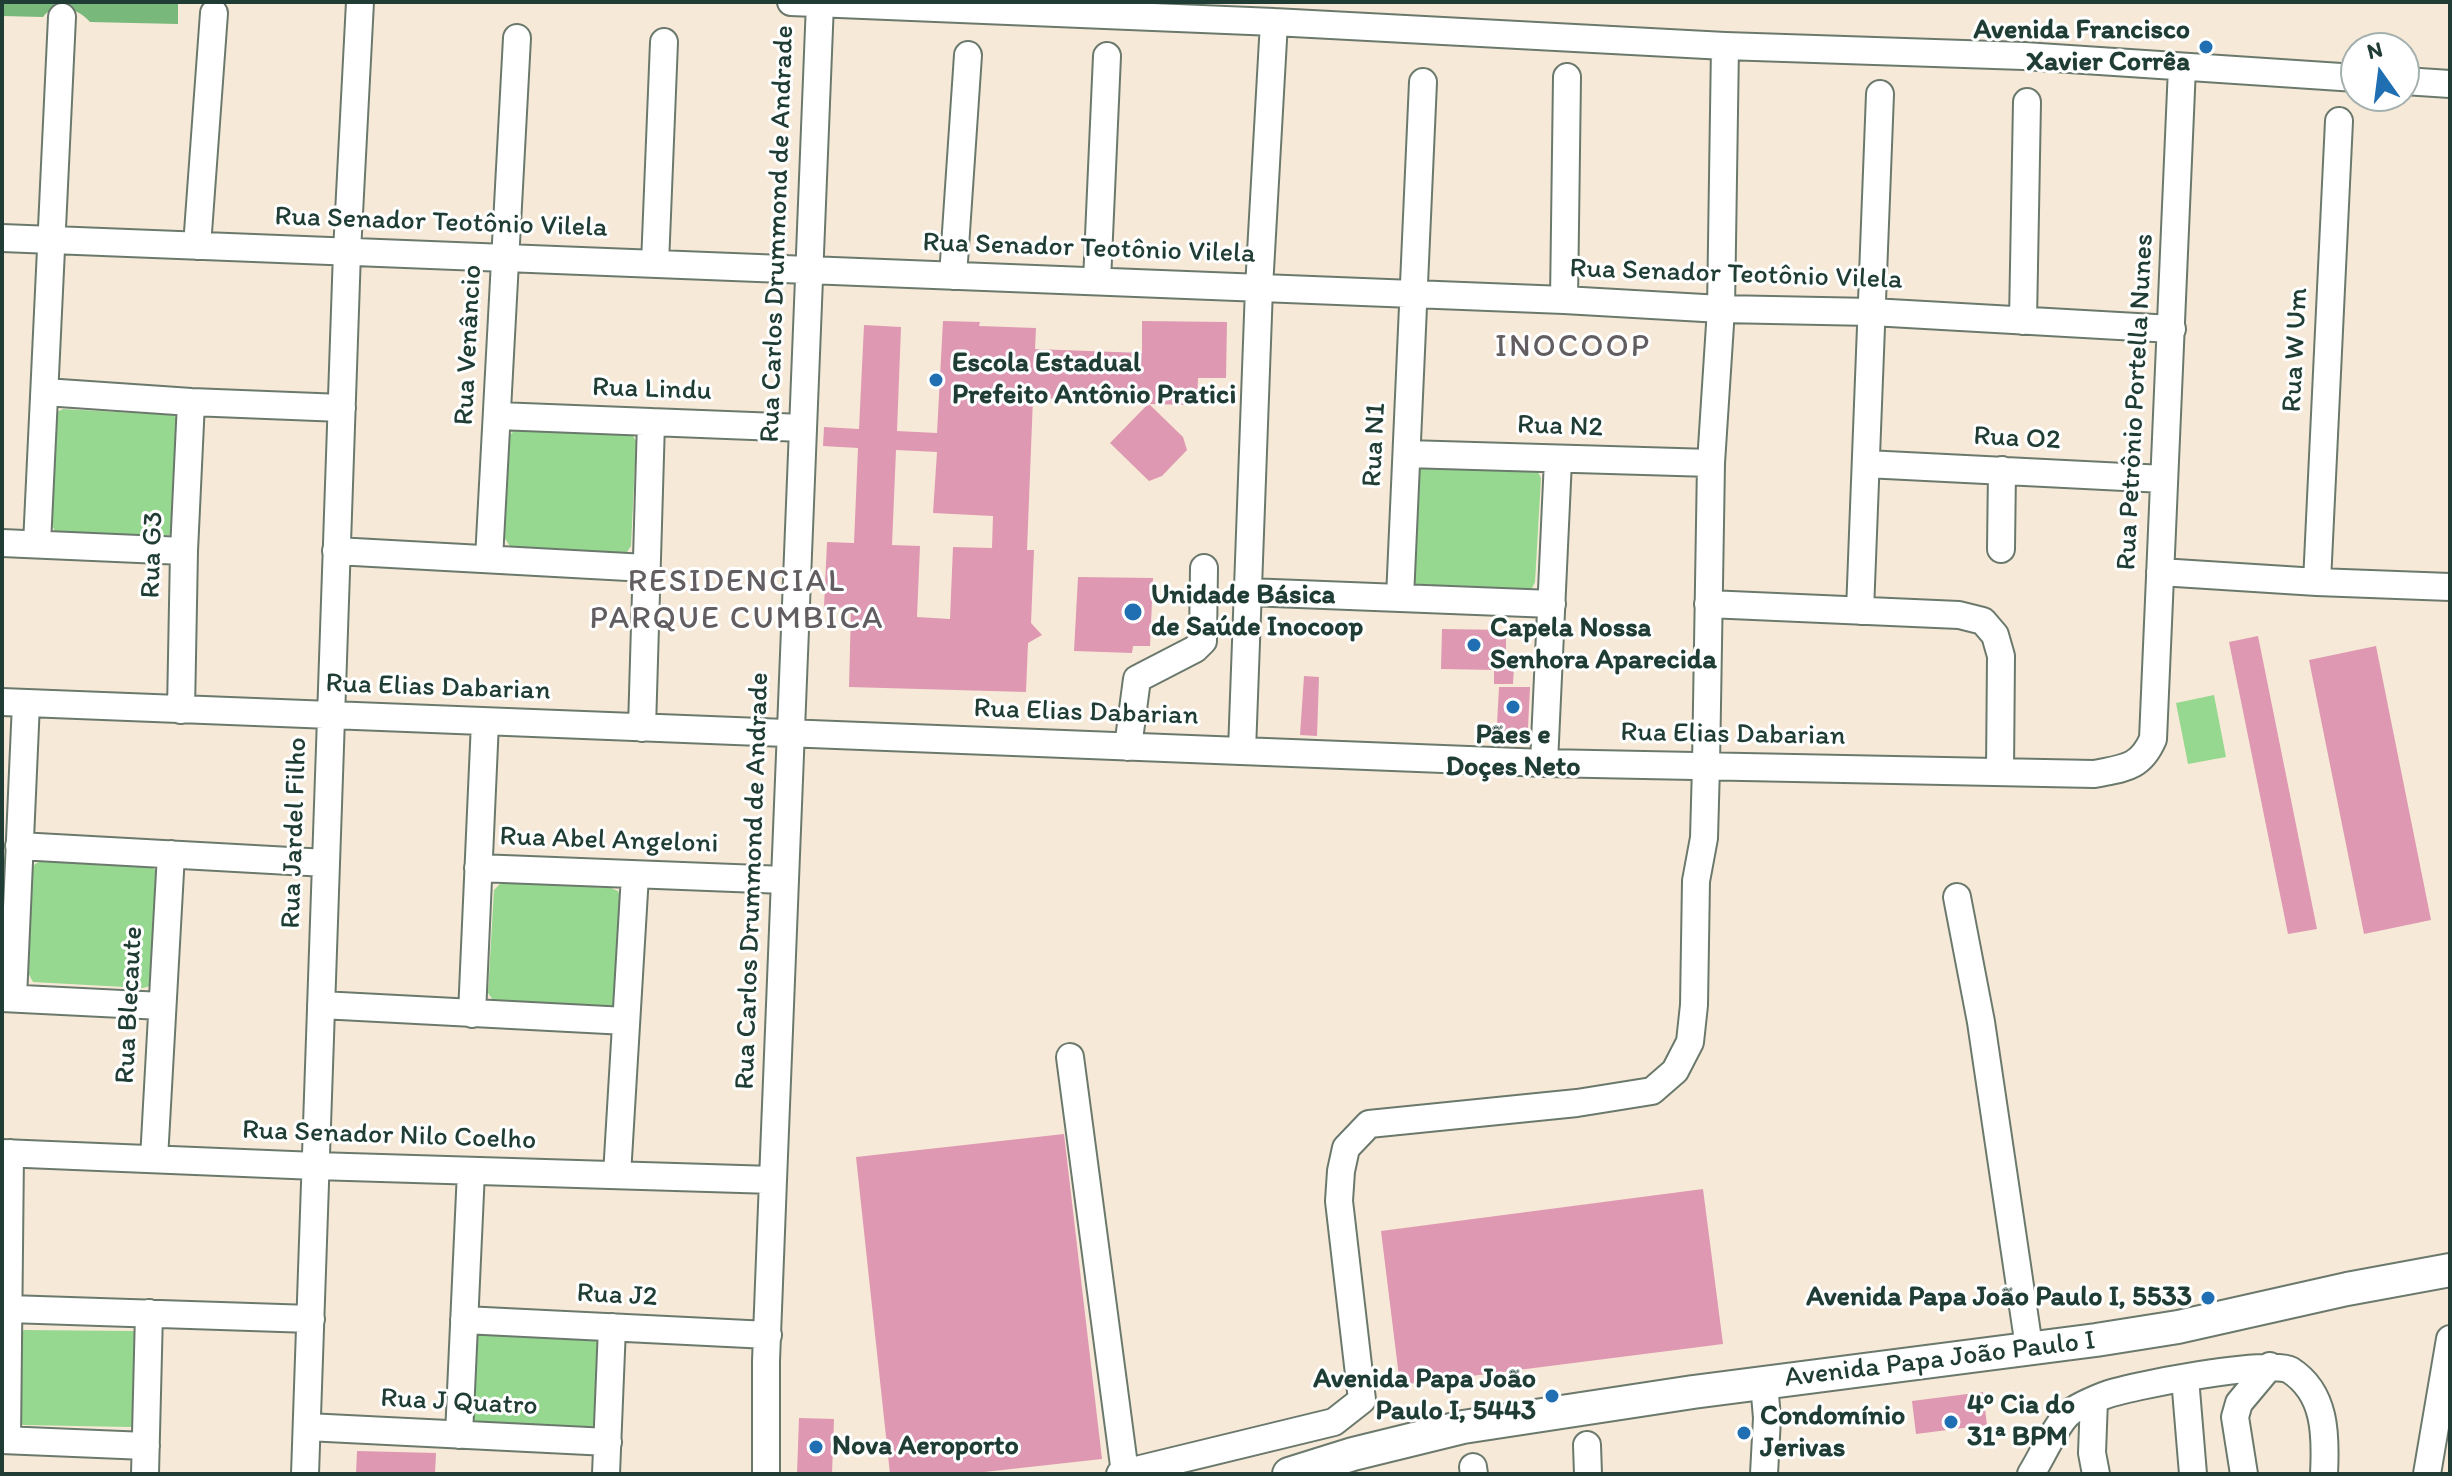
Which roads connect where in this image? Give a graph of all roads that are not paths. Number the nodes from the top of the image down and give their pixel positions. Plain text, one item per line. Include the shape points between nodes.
1 (360, 2) edge
2 (791, 2) edge
3 (820, 3) edge
4 (214, 13) dead end
5 (62, 17) dead end
6 (1274, 22) junction
7 (517, 38) dead end
8 (664, 42) dead end
9 (1725, 46) junction
10 (968, 55) dead end
11 (1107, 56) dead end
12 (2182, 67) junction
13 (1567, 77) dead end
14 (2340, 77) edge
15 (1423, 82) dead end
16 (2420, 82) edge
17 (2450, 84) edge
18 (1880, 94) dead end
19 (2027, 102) dead end
20 (2339, 121) dead end
21 (2, 238) edge
22 (50, 240) junction
23 (197, 246) junction
24 (347, 252) junction
25 (505, 258) junction
26 (655, 264) junction
27 (811, 270) junction
28 (953, 276) junction
29 (1097, 281) junction
30 (1259, 288) junction
31 (1414, 294) junction
32 (1564, 300) junction
33 (1721, 309) junction
34 (1872, 312) junction
35 (2023, 321) junction
36 (2172, 329) junction
37 (45, 392) junction
38 (191, 402) junction
39 (342, 408) junction
40 (498, 416) junction
41 (651, 422) junction
42 (803, 428) junction
43 (1407, 454) junction
44 (1558, 460) junction
45 (1711, 463) junction
46 (1866, 464) junction
47 (2002, 470) junction
48 (2164, 479) junction
49 (2, 543) edge
50 (37, 544) junction
51 (2001, 549) dead end
52 (184, 551) junction
53 (336, 551) junction
54 (489, 559) junction
55 (646, 568) junction
56 (1204, 568) dead end
57 (2160, 572) junction
58 (2317, 582) junction
59 (2450, 587) edge
60 (1248, 592) junction
61 (1400, 598) junction
62 (1552, 604) junction
63 (1708, 604) junction
64 (1860, 611) junction
65 (14, 703) edge
66 (181, 710) junction
67 (331, 716) junction
68 (485, 722) junction
69 (642, 728) junction
70 (791, 734) junction
71 (2153, 739) joint
72 (1128, 747) junction
73 (1242, 751) junction
74 (1544, 763) junction
75 (1706, 766) junction
76 (2000, 772) junction
77 (19, 846) junction
78 (171, 854) junction
79 (326, 863) junction
80 (478, 868) junction
81 (635, 875) junction
82 (785, 880) junction
83 (1957, 897) dead end
84 (8, 998) edge
85 (321, 1005) junction
86 (162, 1006) junction
87 (472, 1014) junction
88 (626, 1021) junction
89 (1070, 1057) dead end
90 (6, 1153) edge
91 (154, 1159) junction
92 (316, 1166) junction
93 (471, 1171) junction
94 (617, 1175) junction
95 (773, 1180) junction
96 (2450, 1270) edge
97 (9, 1309) junction
98 (149, 1313) junction
99 (311, 1319) junction
100 (464, 1320) junction
101 (612, 1327) junction
102 (768, 1335) junction
103 (2450, 1339) edge
104 (2029, 1347) junction
105 (2270, 1366) junction
106 (2185, 1378) junction
107 (1764, 1383) junction
108 (2094, 1400) junction
109 (307, 1427) junction
110 (459, 1435) junction
111 (5, 1440) edge
112 (608, 1442) junction
113 (1587, 1445) dead end
114 (146, 1446) junction
115 (1122, 1473) edge
116 (145, 1474) edge
117 (305, 1474) edge
118 (606, 1474) edge
119 (766, 1474) edge
120 (1289, 1474) edge
121 (1588, 1474) edge
122 (1764, 1474) edge
123 (2031, 1474) edge
124 (2096, 1474) edge
125 (2193, 1474) edge
126 (2244, 1474) edge
127 (2324, 1474) edge
128 (2427, 1474) edge

1 - 24 street, Rua Jardel Filho
2 - 3 street
3 - 6 street
3 - 27 street, Rua Carlos Drummond de Andrade
4 - 23 street
5 - 22 street
6 - 9 street
6 - 30 street
7 - 25 street, Rua Venâncio
8 - 26 street
9 - 12 street via 2013,55
9 - 33 street
10 - 28 street
11 - 29 street
12 - 14 street
12 - 36 street, Rua Petrônio Portella Nunes
13 - 32 street
15 - 31 street, Rua N1
16 - 17 street
18 - 34 street
19 - 35 street
20 - 58 street, Rua W Um
21 - 22 street, Rua Senador Teotônio Vilela
22 - 23 street, Rua Senador Teotônio Vilela
22 - 37 street
23 - 24 street, Rua Senador Teotônio Vilela
24 - 25 street, Rua Senador Teotônio Vilela
24 - 39 street, Rua Jardel Filho
25 - 26 street, Rua Senador Teotônio Vilela
25 - 40 street, Rua Venâncio
26 - 27 street, Rua Senador Teotônio Vilela
27 - 28 street, Rua Senador Teotônio Vilela
27 - 42 street, Rua Carlos Drummond de Andrade
28 - 29 street, Rua Senador Teotônio Vilela
29 - 30 street, Rua Senador Teotônio Vilela
30 - 31 street, Rua Senador Teotônio Vilela
30 - 60 street
31 - 32 street, Rua Senador Teotônio Vilela
31 - 43 street, Rua N1
32 - 33 street, Rua Senador Teotônio Vilela
33 - 34 street, Rua Senador Teotônio Vilela
33 - 45 street
34 - 35 street, Rua Senador Teotônio Vilela
34 - 46 street
35 - 36 street, Rua Senador Teotônio Vilela
36 - 48 street, Rua Petrônio Portella Nunes
37 - 38 street
37 - 50 street
38 - 39 street
38 - 52 street, Rua G3
39 - 53 street, Rua Jardel Filho
40 - 41 street, Rua Lindu
40 - 54 street, Rua Venâncio
41 - 42 street, Rua Lindu
41 - 55 street
42 - 70 street, Rua Carlos Drummond de Andrade
43 - 44 street, Rua N2
43 - 61 street, Rua N1
44 - 45 street, Rua N2
44 - 62 street
45 - 63 street
46 - 47 street, Rua O2
46 - 64 street
47 - 48 street, Rua O2
47 - 51 street
48 - 57 street, Rua Petrônio Portella Nunes
49 - 50 street
50 - 52 street
52 - 66 street, Rua G3
53 - 54 street
53 - 67 street, Rua Jardel Filho
54 - 55 street
55 - 69 street
56 - 72 street via 1203,641 1137,679
57 - 58 street
57 - 71 street, Rua Petrônio Portella Nunes
58 - 59 street
60 - 61 street
60 - 73 street
61 - 62 street
62 - 74 street
63 - 64 street
63 - 75 street
64 - 76 street via 1959,615 1983,621 1995,635 2001,656
65 - 66 street, Rua Elias Dabarian
65 - 77 street
66 - 67 street, Rua Elias Dabarian
67 - 68 street, Rua Elias Dabarian
67 - 79 street, Rua Jardel Filho
68 - 69 street, Rua Elias Dabarian
68 - 80 street
69 - 70 street, Rua Elias Dabarian
70 - 72 street, Rua Elias Dabarian
70 - 82 street, Rua Carlos Drummond de Andrade
71 - 76 street, Rua Elias Dabarian via 2146,756 2126,768 2094,774
72 - 73 street, Rua Elias Dabarian
73 - 74 street, Rua Elias Dabarian
74 - 75 street, Rua Elias Dabarian
75 - 76 street, Rua Elias Dabarian
75 - 115 street via 1704,838 1696,881 1694,1005 1690,1042 1675,1071 1652,1091 1369,1124 1346,1148 1339,1201 1362,1400 1334,1422
77 - 78 street
77 - 84 street
78 - 79 street
78 - 86 street, Rua Blecaute
79 - 85 street, Rua Jardel Filho
80 - 81 street, Rua Abel Angeloni
80 - 87 street
81 - 82 street, Rua Abel Angeloni
81 - 88 street
82 - 95 street, Rua Carlos Drummond de Andrade
83 - 104 street
84 - 86 street
85 - 87 street
85 - 92 street, Rua Jardel Filho
86 - 91 street, Rua Blecaute
87 - 88 street
88 - 94 street
89 - 115 street
90 - 91 street, Rua Senador Nilo Coelho
90 - 97 street
91 - 92 street, Rua Senador Nilo Coelho
92 - 93 street, Rua Senador Nilo Coelho
92 - 99 street, Rua Jardel Filho
93 - 94 street, Rua Senador Nilo Coelho
93 - 100 street
94 - 95 street, Rua Senador Nilo Coelho
95 - 102 street, Rua Carlos Drummond de Andrade
96 - 104 main road, Avenida Papa João Paulo I via 2178,1327
97 - 98 street
97 - 111 street
98 - 99 street
98 - 114 street
99 - 109 street, Rua Jardel Filho
100 - 101 street, Rua J2
100 - 110 street
101 - 102 street, Rua J2
101 - 112 street
102 - 119 street, Rua Carlos Drummond de Andrade
103 - 128 street
104 - 107 main road, Avenida Papa João Paulo I
105 - 106 street
105 - 126 street via 2239,1403 2235,1417
105 - 127 street via 2287,1368 2312,1388 2321,1412
106 - 108 street
106 - 125 street
107 - 120 main road, Avenida Papa João Paulo I via 1463,1427
107 - 122 street
108 - 123 street via 2067,1414
108 - 124 street
109 - 110 street, Rua J Quatro
109 - 117 street, Rua Jardel Filho
110 - 112 street, Rua J Quatro
111 - 114 street
112 - 118 street
113 - 121 street
114 - 116 street

